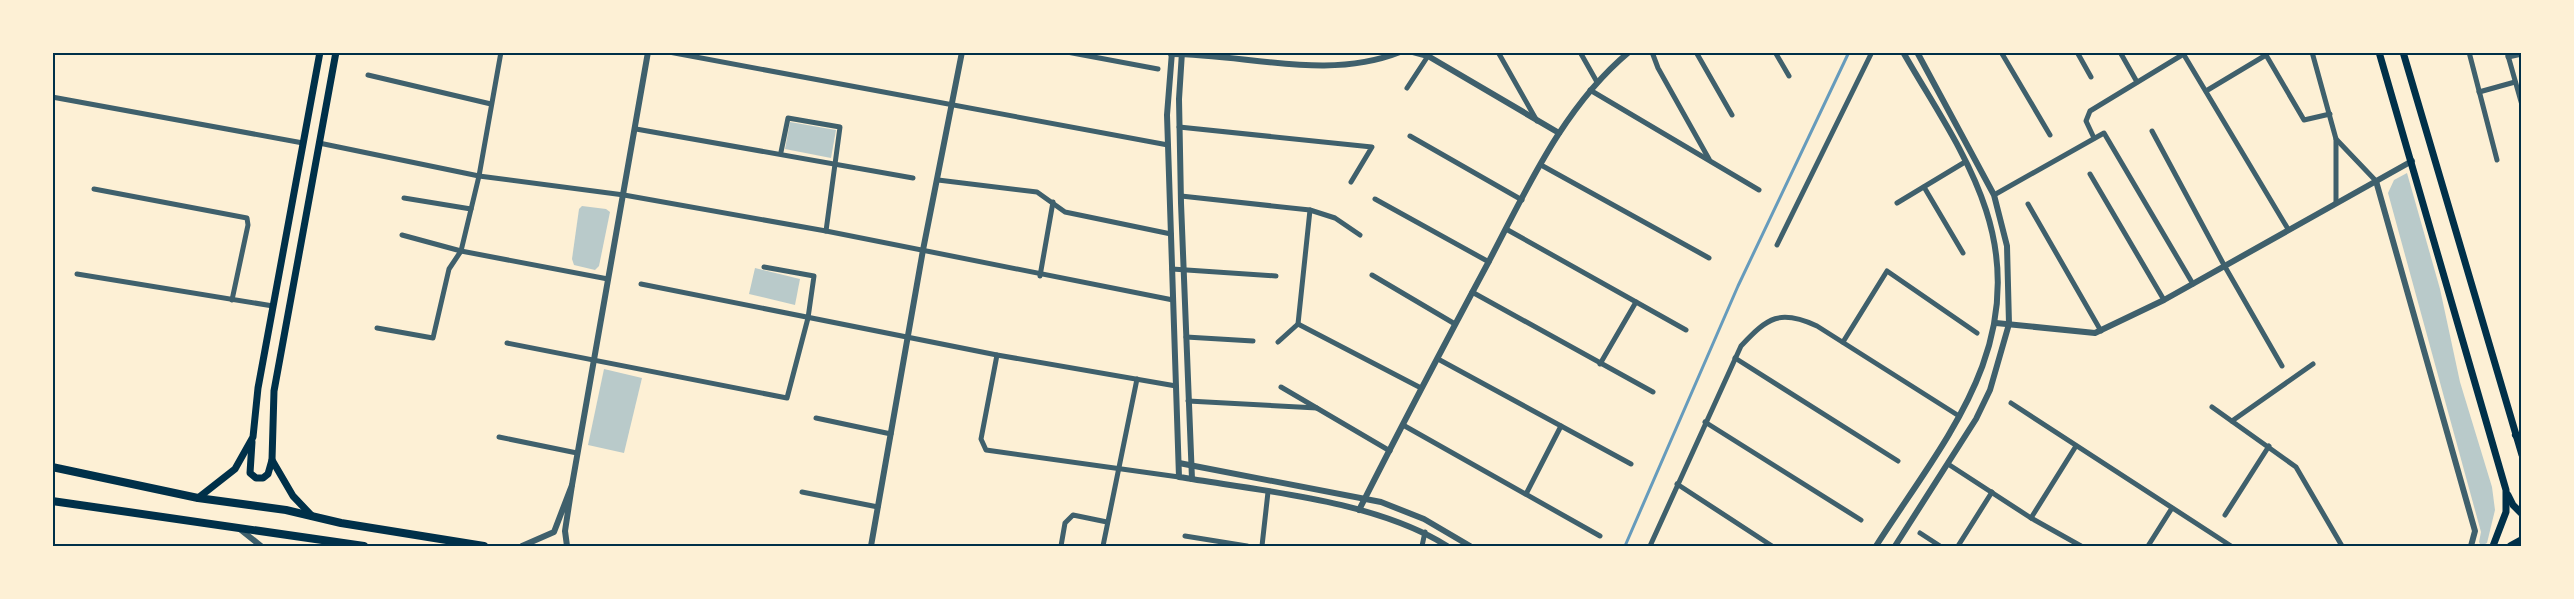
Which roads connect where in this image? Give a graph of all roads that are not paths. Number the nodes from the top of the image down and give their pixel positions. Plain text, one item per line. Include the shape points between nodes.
1 (320, 52) edge
2 (336, 52) edge
3 (501, 52) edge
4 (648, 52) edge
5 (669, 52) edge
6 (962, 52) edge
7 (1067, 52) edge
8 (1400, 52) edge
9 (1413, 52) edge
10 (1498, 52) edge
11 (1580, 52) edge
12 (1629, 52) edge
13 (1652, 52) edge
14 (1696, 52) edge
15 (1775, 52) edge
16 (1872, 52) edge
17 (1903, 52) edge
18 (1917, 52) edge
19 (2001, 52) edge
20 (2078, 52) edge
21 (2120, 52) edge
22 (2172, 52) edge
23 (2312, 52) edge
24 (2379, 52) edge
25 (2403, 52) edge
26 (2469, 52) edge
27 (1171, 53) edge
28 (1182, 53) edge
29 (2185, 54) edge
30 (2522, 54) edge
31 (2508, 55) edge
32 (1428, 56) junction
33 (2176, 59) junction
34 (1158, 69) dead end
35 (368, 75) dead end
36 (1788, 76) dead end
37 (2091, 77) dead end
38 (1597, 82) junction
39 (2137, 82) junction
40 (2515, 82) junction
41 (1407, 88) dead end
42 (1590, 90) junction
43 (2206, 91) junction
44 (2479, 92) junction
45 (52, 97) edge
46 (491, 104) junction
47 (952, 105) junction
48 (2522, 105) edge
49 (2330, 114) junction
50 (1732, 115) dead end
51 (1538, 122) junction
52 (1179, 127) junction
53 (636, 129) junction
54 (2152, 131) dead end
55 (1559, 133) junction
56 (2050, 135) dead end
57 (1410, 136) dead end
58 (2094, 138) junction
59 (2336, 139) junction
60 (303, 143) junction
61 (319, 143) junction
62 (1168, 145) junction
63 (1969, 145) junction
64 (1959, 149) junction
65 (781, 152) junction
66 (2497, 160) dead end
67 (1710, 161) junction
68 (2412, 161) junction
69 (834, 162) junction
70 (1965, 162) junction
71 (1541, 165) junction
72 (2090, 174) dead end
73 (479, 176) junction
74 (913, 178) dead end
75 (938, 180) junction
76 (2376, 181) junction
77 (1351, 182) dead end
78 (1924, 187) junction
79 (94, 189) dead end
80 (1759, 190) dead end
81 (624, 195) junction
82 (1994, 195) junction
83 (1181, 196) junction
84 (404, 198) dead end
85 (1375, 199) dead end
86 (1522, 200) junction
87 (1053, 202) junction
88 (1897, 203) dead end
89 (2336, 203) junction
90 (2028, 204) dead end
91 (471, 209) junction
92 (1310, 210) junction
93 (1506, 229) junction
94 (2288, 229) junction
95 (826, 231) junction
96 (1171, 234) junction
97 (402, 235) dead end
98 (1360, 235) dead end
99 (1777, 245) dead end
100 (923, 250) junction
101 (461, 251) junction
102 (1963, 253) dead end
103 (1709, 258) dead end
104 (1489, 262) junction
105 (2224, 265) junction
106 (764, 267) dead end
107 (1185, 268) junction
108 (1172, 269) junction
109 (77, 274) dead end
110 (1372, 275) dead end
111 (1040, 276) junction
112 (1276, 276) dead end
113 (608, 279) junction
114 (640, 284) dead end
115 (2193, 284) junction
116 (1472, 292) junction
117 (232, 300) junction
118 (1173, 300) junction
119 (2164, 300) junction
120 (1636, 302) junction
121 (273, 306) junction
122 (808, 318) junction
123 (1996, 323) junction
124 (1298, 324) junction
125 (1455, 324) junction
126 (2009, 324) junction
127 (377, 328) dead end
128 (1686, 330) dead end
129 (2101, 331) junction
130 (1977, 333) dead end
131 (1186, 337) junction
132 (909, 338) junction
133 (1253, 341) dead end
134 (1278, 342) dead end
135 (1843, 342) junction
136 (507, 343) dead end
137 (997, 355) junction
138 (1735, 358) junction
139 (1438, 359) junction
140 (594, 361) junction
141 (1600, 364) junction
142 (2313, 364) dead end
143 (2282, 366) dead end
144 (1137, 379) junction
145 (1176, 386) junction
146 (1281, 387) dead end
147 (1421, 388) junction
148 (1653, 392) dead end
149 (1188, 401) junction
150 (2011, 403) dead end
151 (2212, 407) dead end
152 (1317, 408) junction
153 (1959, 416) junction
154 (816, 418) dead end
155 (2232, 421) junction
156 (1705, 422) junction
157 (1403, 425) junction
158 (1561, 426) junction
159 (891, 434) junction
160 (253, 437) junction
161 (499, 437) dead end
162 (2519, 439) edge
163 (2076, 446) junction
164 (2269, 446) junction
165 (1390, 451) junction
166 (577, 453) junction
167 (1935, 455) junction
168 (2522, 455) edge
169 (272, 460) junction
170 (1898, 460) dead end
171 (1179, 463) junction
172 (1631, 464) dead end
173 (1948, 464) junction
174 (1191, 465) junction
175 (52, 467) edge
176 (1119, 469) junction
177 (1179, 477) junction
178 (1192, 479) junction
179 (1677, 484) junction
180 (572, 485) junction
181 (2506, 490) junction
182 (802, 492) dead end
183 (1268, 492) junction
184 (1992, 492) junction
185 (1526, 494) junction
186 (198, 498) junction
187 (1365, 498) junction
188 (52, 501) edge
189 (878, 507) junction
190 (2172, 508) junction
191 (1359, 510) junction
192 (2522, 514) edge
193 (2225, 515) dead end
194 (312, 516) junction
195 (2031, 518) junction
196 (1861, 519) dead end
197 (1107, 522) junction
198 (232, 525) junction
199 (1425, 532) junction
200 (1920, 533) dead end
201 (1185, 536) dead end
202 (1600, 536) dead end
203 (2522, 540) edge
204 (261, 546) edge
205 (364, 546) edge
206 (484, 546) edge
207 (522, 546) edge
208 (567, 546) edge
209 (871, 546) edge
210 (1061, 546) edge
211 (1103, 546) edge
212 (1246, 546) edge
213 (1262, 546) edge
214 (1422, 546) edge
215 (1447, 546) edge
216 (1470, 546) edge
217 (1650, 546) edge
218 (1772, 546) edge
219 (1876, 546) edge
220 (1895, 546) edge
221 (1940, 546) edge
222 (1958, 546) edge
223 (2081, 546) edge
224 (2148, 546) edge
225 (2231, 546) edge
226 (2342, 546) edge
227 (2471, 546) edge
228 (2493, 546) edge
229 (2511, 546) edge

1 - 60 main road
2 - 61 main road
3 - 46 street
4 - 53 street
5 - 47 street
6 - 47 street
7 - 34 street
8 - 28 street via 1362,62 1319,66
9 - 32 street
10 - 51 street
11 - 38 street
12 - 38 street
13 - 67 street
14 - 50 street
15 - 36 street
16 - 99 street
17 - 64 street
18 - 63 street
19 - 56 street
20 - 37 street
21 - 39 street
22 - 33 street
23 - 49 street
24 - 68 main road
25 - 162 main road
26 - 44 street
27 - 28 street
27 - 62 street
28 - 52 street
29 - 33 street
29 - 43 street
30 - 31 street
31 - 40 street
32 - 41 street
32 - 51 street
33 - 39 street
35 - 46 street
38 - 42 street
39 - 58 street via 2090,111 2086,121
40 - 44 street
40 - 48 street
42 - 55 street
42 - 67 street
43 - 49 street via 2266,55 2304,120
43 - 94 street
44 - 66 street
45 - 60 street
46 - 73 street
47 - 62 street
47 - 75 street
49 - 59 street
51 - 55 street
52 - 77 street via 1372,147
52 - 83 street
53 - 65 street
53 - 81 street
54 - 105 street
55 - 71 street
57 - 86 street
58 - 82 street
58 - 115 street via 2104,133
59 - 76 street
59 - 89 street
60 - 121 main road
61 - 73 street
61 - 169 main road via 274,391
62 - 96 street
63 - 64 street via 1966,152
63 - 82 street
64 - 70 street
65 - 69 street
65 - 69 street via 788,118 840,127
67 - 80 street
68 - 76 street
68 - 181 main road
69 - 74 street
69 - 95 street
70 - 78 street
70 - 123 street via 1982,198 1994,238
71 - 86 street
71 - 103 street
72 - 119 street
73 - 81 street
73 - 91 street
75 - 87 street via 1037,192
75 - 100 street
76 - 89 street
76 - 227 street via 2475,531
78 - 88 street
78 - 102 street
79 - 117 street via 247,219
81 - 95 street
81 - 113 street
82 - 126 street via 2007,246
83 - 92 street
83 - 107 street
84 - 91 street
85 - 104 street
86 - 93 street
87 - 96 street via 1065,212
87 - 111 street
89 - 94 street
90 - 129 street
91 - 101 street
92 - 98 street via 1335,218
92 - 124 street
93 - 104 street
93 - 120 street
94 - 105 street
95 - 100 street
96 - 108 street
97 - 101 street
100 - 111 street
100 - 132 street
101 - 113 street
101 - 127 street via 449,269 433,338
104 - 116 street
105 - 115 street
105 - 143 street
106 - 122 street via 814,276
107 - 108 street
107 - 112 street
107 - 131 street
108 - 118 street
109 - 117 street
110 - 125 street
111 - 118 street
113 - 140 street
114 - 122 street
115 - 119 street
116 - 125 street
116 - 141 street
117 - 121 street
118 - 145 street
119 - 129 street
120 - 128 street
120 - 141 street
121 - 160 main road
122 - 132 street
122 - 140 street via 787,398
123 - 126 street
123 - 153 street via 1982,368
124 - 134 street
124 - 147 street
125 - 139 street
126 - 129 street
126 - 173 street via 1990,390
130 - 135 street via 1887,271
131 - 133 street
131 - 149 street
132 - 137 street
132 - 159 street
135 - 138 street via 1796,316 1779,317 1758,327
135 - 153 street
136 - 140 street
137 - 144 street
137 - 176 street via 981,439 986,450
138 - 156 street
138 - 170 street
139 - 147 street
139 - 158 street
140 - 166 street
141 - 148 street
142 - 155 street
144 - 145 street
144 - 176 street
145 - 171 street
146 - 152 street
147 - 157 street
149 - 152 street
149 - 174 street
150 - 163 street
151 - 155 street
152 - 165 street
153 - 167 street
154 - 159 street
155 - 164 street
156 - 179 street
156 - 196 street
157 - 165 street
157 - 185 street
158 - 172 street
158 - 185 street
159 - 189 street
160 - 169 main road via 250,473 263,478
160 - 186 main road via 235,470
161 - 166 street
162 - 168 main road
163 - 190 street
163 - 195 street
164 - 193 street
164 - 226 street via 2296,467
165 - 187 street
166 - 180 street
167 - 173 street
167 - 219 street
169 - 194 main road via 293,496
171 - 174 street
171 - 177 street
173 - 184 street
173 - 220 street
174 - 178 street
174 - 187 street
175 - 186 main road
176 - 177 street
176 - 197 street
177 - 178 street
178 - 183 street
179 - 217 street
179 - 218 street
180 - 207 street via 554,532
180 - 208 street via 565,531
181 - 192 main road
181 - 228 main road via 2506,512
182 - 189 street
183 - 191 street
183 - 213 street
184 - 195 street
184 - 222 street
185 - 202 street
186 - 194 main road
187 - 191 street
187 - 216 street via 1401,508
188 - 198 main road
189 - 209 street
190 - 224 street
190 - 225 street
191 - 199 street
194 - 206 main road
195 - 223 street
197 - 210 street via 1073,515 1065,523
197 - 211 street
198 - 204 street
198 - 205 main road
199 - 214 street
199 - 215 street
200 - 221 street
201 - 212 street
203 - 229 main road

